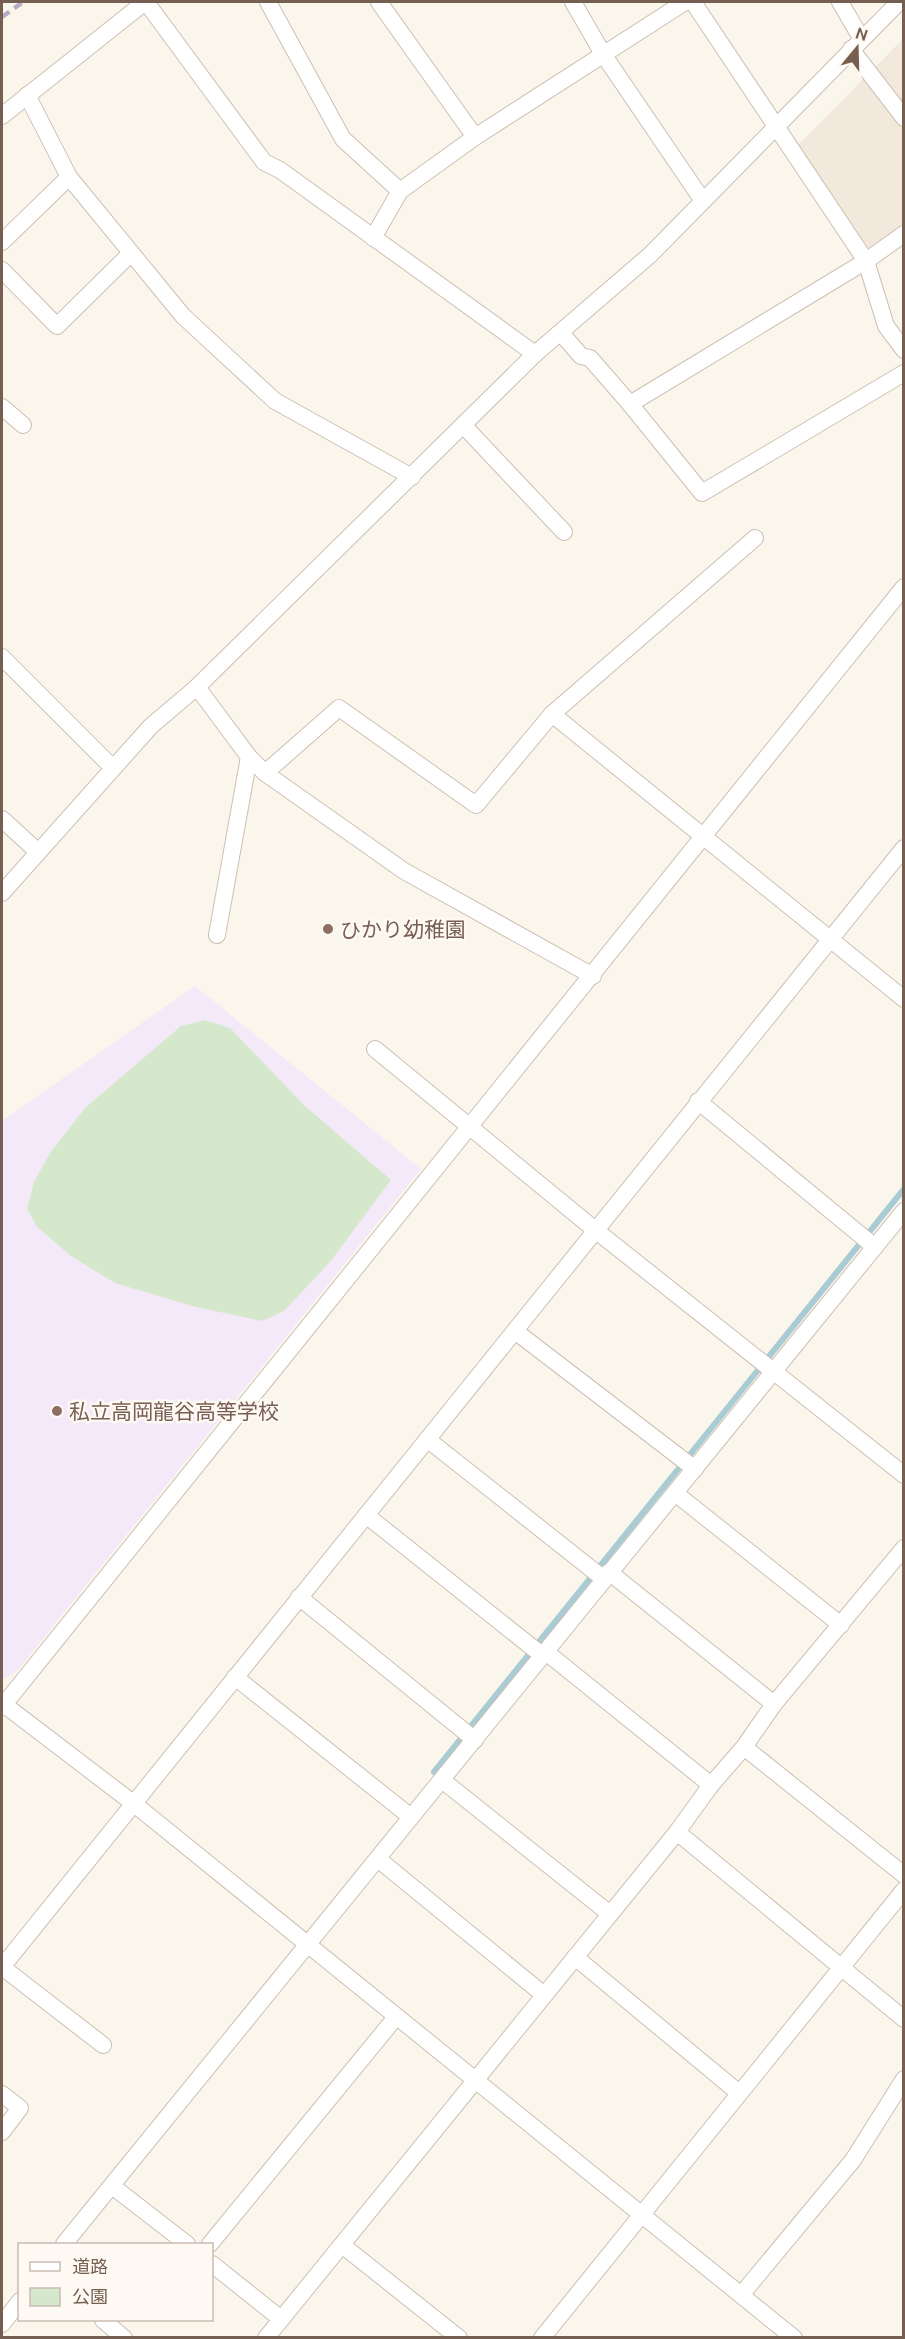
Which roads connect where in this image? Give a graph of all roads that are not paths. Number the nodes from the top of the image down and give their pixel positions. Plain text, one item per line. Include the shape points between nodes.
1 (146, 2) edge
2 (268, 2) edge
3 (379, 2) edge
4 (573, 2) edge
5 (685, 2) edge
6 (693, 2) edge
7 (840, 2) edge
8 (899, 2) edge
9 (856, 44) junction
10 (603, 54) junction
11 (27, 94) junction
12 (2, 116) edge
13 (903, 118) edge
14 (776, 128) junction
15 (475, 137) junction
16 (69, 177) junction
17 (400, 191) junction
18 (703, 201) junction
19 (903, 234) edge
20 (373, 238) junction
21 (2, 242) edge
22 (130, 254) junction
23 (866, 261) junction
24 (2, 270) edge
25 (561, 333) junction
26 (903, 350) edge
27 (535, 354) junction
28 (903, 373) edge
29 (630, 404) junction
30 (2, 407) edge
31 (23, 425) dead end
32 (463, 425) junction
33 (411, 477) junction
34 (564, 532) dead end
35 (755, 538) dead end
36 (903, 587) edge
37 (2, 657) edge
38 (197, 687) junction
39 (552, 714) junction
40 (249, 757) junction
41 (112, 767) junction
42 (264, 773) junction
43 (2, 819) edge
44 (703, 837) junction
45 (903, 848) edge
46 (38, 852) junction
47 (2, 893) edge
48 (217, 934) dead end
49 (829, 938) junction
50 (594, 976) junction
51 (903, 999) edge
52 (375, 1049) dead end
53 (698, 1101) junction
54 (468, 1127) junction
55 (903, 1211) edge
56 (594, 1229) junction
57 (869, 1241) junction
58 (515, 1331) junction
59 (766, 1366) junction
60 (427, 1438) junction
61 (688, 1464) junction
62 (903, 1475) edge
63 (675, 1493) junction
64 (366, 1515) junction
65 (903, 1548) edge
66 (600, 1574) junction
67 (299, 1597) junction
68 (841, 1625) junction
69 (540, 1651) junction
70 (235, 1677) junction
71 (774, 1704) junction
72 (2, 1705) edge
73 (469, 1735) junction
74 (744, 1747) junction
75 (442, 1780) junction
76 (711, 1785) junction
77 (134, 1803) junction
78 (411, 1817) junction
79 (677, 1832) junction
80 (378, 1859) junction
81 (903, 1875) edge
82 (903, 1890) edge
83 (610, 1914) junction
84 (308, 1946) junction
85 (575, 1957) junction
86 (2, 1967) edge
87 (842, 1967) junction
88 (544, 1995) junction
89 (396, 2017) junction
90 (903, 2019) edge
91 (103, 2045) dead end
92 (475, 2079) junction
93 (903, 2079) edge
94 (739, 2093) junction
95 (2, 2094) edge
96 (2, 2132) edge
97 (112, 2186) junction
98 (641, 2215) junction
99 (65, 2243) edge
100 (186, 2243) edge
101 (211, 2243) edge
102 (342, 2245) junction
103 (213, 2265) edge
104 (741, 2295) junction
105 (18, 2304) edge
106 (281, 2319) junction
107 (105, 2321) edge
108 (2, 2324) edge
109 (124, 2337) edge
110 (266, 2337) edge
111 (459, 2337) edge
112 (542, 2337) edge
113 (794, 2337) edge

1 - 11 street
1 - 20 street via 264,162
2 - 17 street via 343,139
3 - 15 street
4 - 10 street
5 - 10 street
6 - 14 street
7 - 9 street
8 - 9 street
9 - 13 street
9 - 14 street
10 - 15 street
10 - 18 street
11 - 12 street
11 - 16 street
14 - 18 street
14 - 23 street
15 - 17 street
16 - 21 street
16 - 22 street
17 - 20 street
18 - 25 street via 650,255
19 - 23 street
20 - 27 street
22 - 24 street via 57,326
22 - 33 street via 183,316 275,401
23 - 26 street via 886,326
23 - 29 street
25 - 27 street
25 - 29 street via 581,356 590,358
27 - 32 street
28 - 29 street via 702,493
30 - 31 street
32 - 33 street
32 - 34 street
33 - 38 street
35 - 39 street
36 - 44 street
37 - 41 street
38 - 40 street
38 - 41 street via 150,726
39 - 42 street via 476,805 339,708
39 - 44 street
40 - 42 street
40 - 48 street
41 - 46 street
42 - 50 street via 404,871
43 - 46 street
44 - 49 street
44 - 50 street
45 - 49 street
46 - 47 street
49 - 51 street
49 - 53 street
50 - 54 street
52 - 54 street
53 - 56 street
53 - 57 street
54 - 56 street
54 - 72 street
55 - 57 street
56 - 58 street
56 - 59 street
57 - 59 street
58 - 60 street
58 - 61 street
59 - 61 street
59 - 62 street
60 - 64 street
60 - 66 street
61 - 63 street
63 - 66 street
63 - 68 street
64 - 67 street
64 - 69 street
65 - 68 street
66 - 69 street
66 - 71 street
67 - 70 street
67 - 73 street
68 - 71 street
69 - 73 street
69 - 76 street
70 - 77 street
70 - 78 street
71 - 74 street
72 - 77 street
73 - 75 street
74 - 76 street
74 - 81 street
75 - 78 street
75 - 83 street
76 - 79 street
77 - 84 street
77 - 86 street
78 - 80 street
79 - 83 street
79 - 87 street
80 - 84 street
80 - 88 street
82 - 87 street
83 - 85 street
84 - 89 street
84 - 97 street
85 - 88 street
85 - 94 street
86 - 91 street
87 - 90 street
87 - 94 street
88 - 92 street
89 - 92 street
89 - 101 street
92 - 98 street
92 - 102 street
93 - 104 street via 853,2160
94 - 98 street
95 - 96 street via 20,2108
97 - 99 street
97 - 100 street
98 - 104 street
98 - 112 street
102 - 106 street
102 - 111 street
103 - 106 street
104 - 113 street
105 - 108 street
106 - 110 street
107 - 109 street

